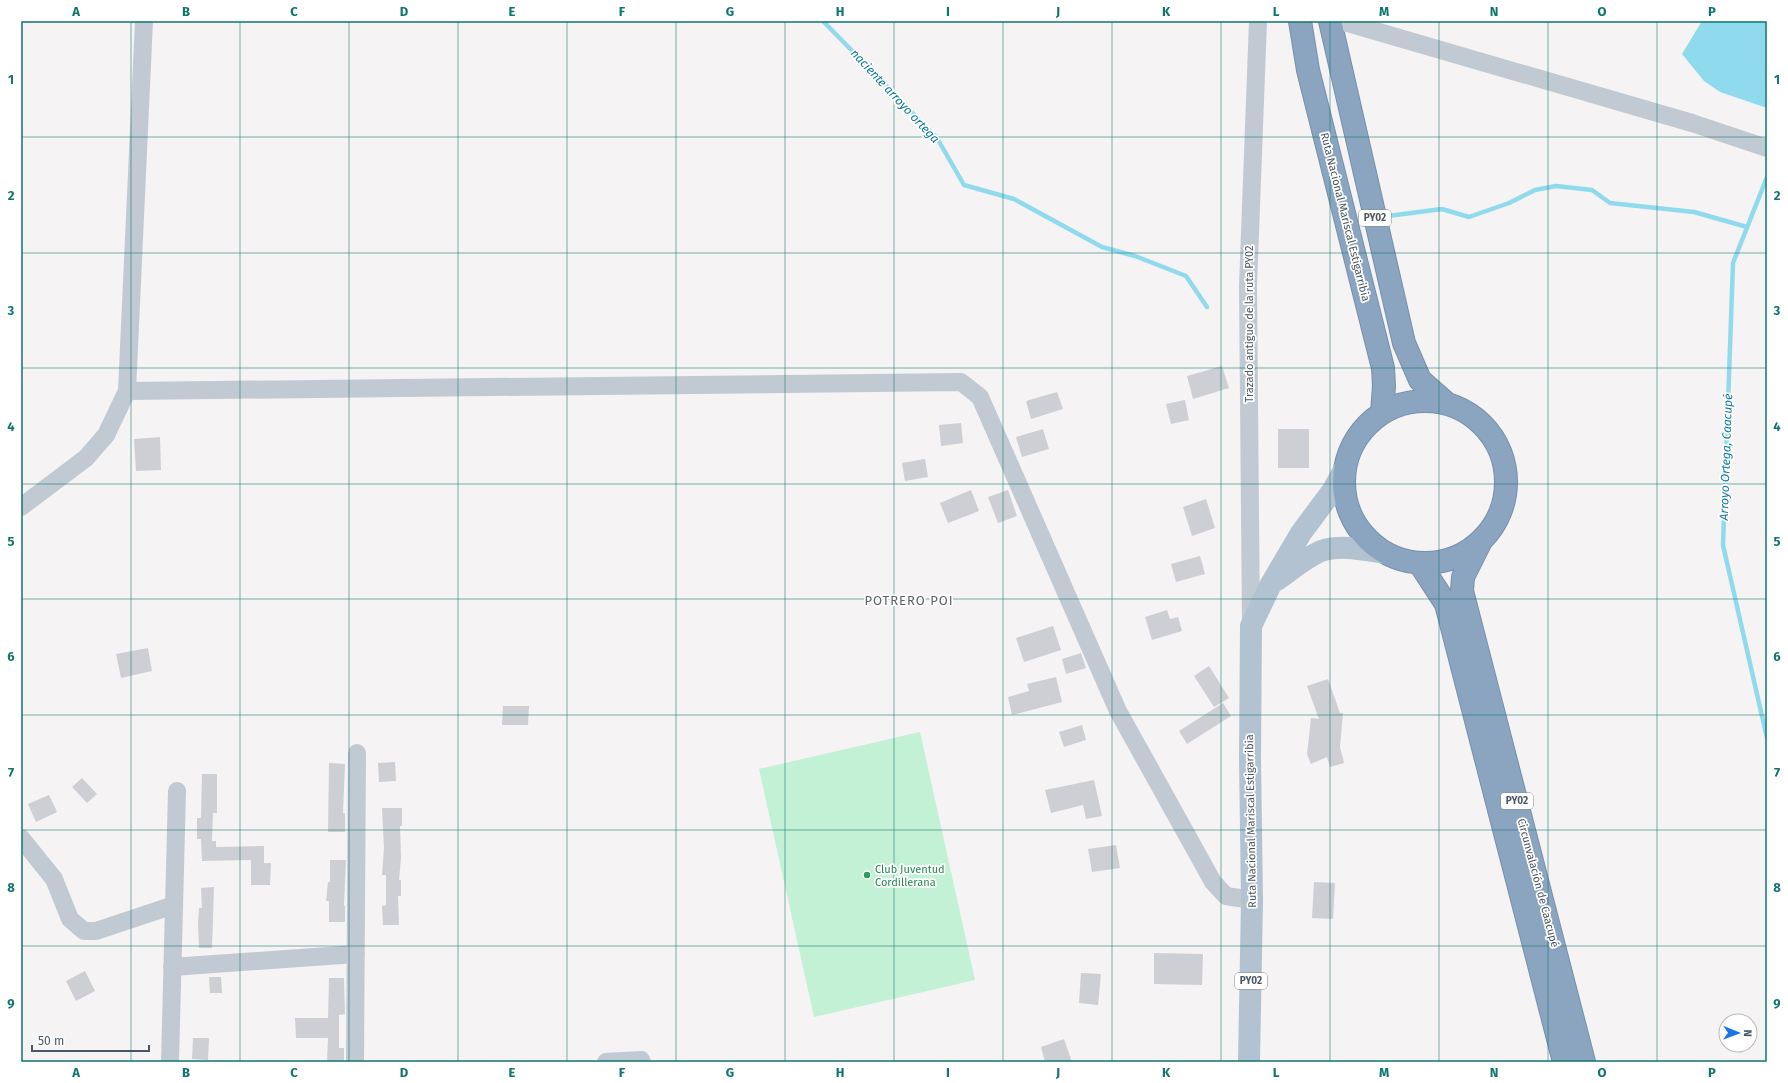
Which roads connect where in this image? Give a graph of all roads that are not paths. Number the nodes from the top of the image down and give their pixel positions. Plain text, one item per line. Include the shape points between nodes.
1 (144, 21) edge
2 (1258, 21) edge
3 (1300, 21) edge
4 (1330, 21) edge
5 (1340, 21) edge
6 (1763, 146) edge
7 (127, 391) junction
8 (1445, 402) junction
9 (1382, 413) junction
10 (1345, 468) junction
11 (21, 506) edge
12 (1480, 543) junction
13 (1385, 553) junction
14 (1420, 564) junction
15 (1271, 584) junction
16 (1251, 626) junction
17 (358, 752) dead end
18 (177, 791) dead end
19 (21, 838) edge
20 (1252, 900) junction
21 (174, 905) junction
22 (356, 954) junction
23 (172, 967) junction
24 (170, 1062) edge
25 (356, 1062) edge
26 (606, 1062) edge
27 (642, 1062) edge
28 (1249, 1062) edge
29 (1564, 1062) edge
30 (1584, 1062) edge

1 - 7 street
2 - 16 street, Trazado antiguo de la ruta PY02 via 1248,286
3 - 9 highway, Ruta Nacional Mariscal Estigarribia / PY02 via 1308,70 1383,368
4 - 8 highway, PY02 via 1404,343 1420,380
5 - 6 street
7 - 11 street via 106,436 86,458
7 - 20 street via 961,382 980,397 1118,711 1213,882 1226,896
8 - 9 highway, PY02 via 1423,400 1402,404
8 - 12 highway, PY02 via 1470,413 1489,432 1502,455 1506,482 1502,509
9 - 10 highway, PY02 via 1365,427 1356,440
10 - 13 highway, PY02 via 1346,501 1360,531
10 - 15 main road, Ruta Nacional Mariscal Estigarribia via 1334,490 1301,533
12 - 14 highway, PY02 via 1450,559
12 - 30 highway, Circunvalación de Caacupé / PY02 via 1463,577 1462,591
13 - 14 highway, PY02
13 - 15 main road via 1351,548 1321,551
14 - 29 highway, Circunvalación de Caacupé / PY02 via 1446,604
15 - 16 main road, Ruta Nacional Mariscal Estigarribia / PY02
16 - 20 main road, Ruta Nacional Mariscal Estigarribia / PY02
17 - 22 street
18 - 21 street
19 - 21 street via 54,879 70,919 84,931 96,931
20 - 28 main road, Ruta Nacional Mariscal Estigarribia / PY02
21 - 23 street
22 - 23 street
22 - 25 street
23 - 24 street
26 - 27 street

